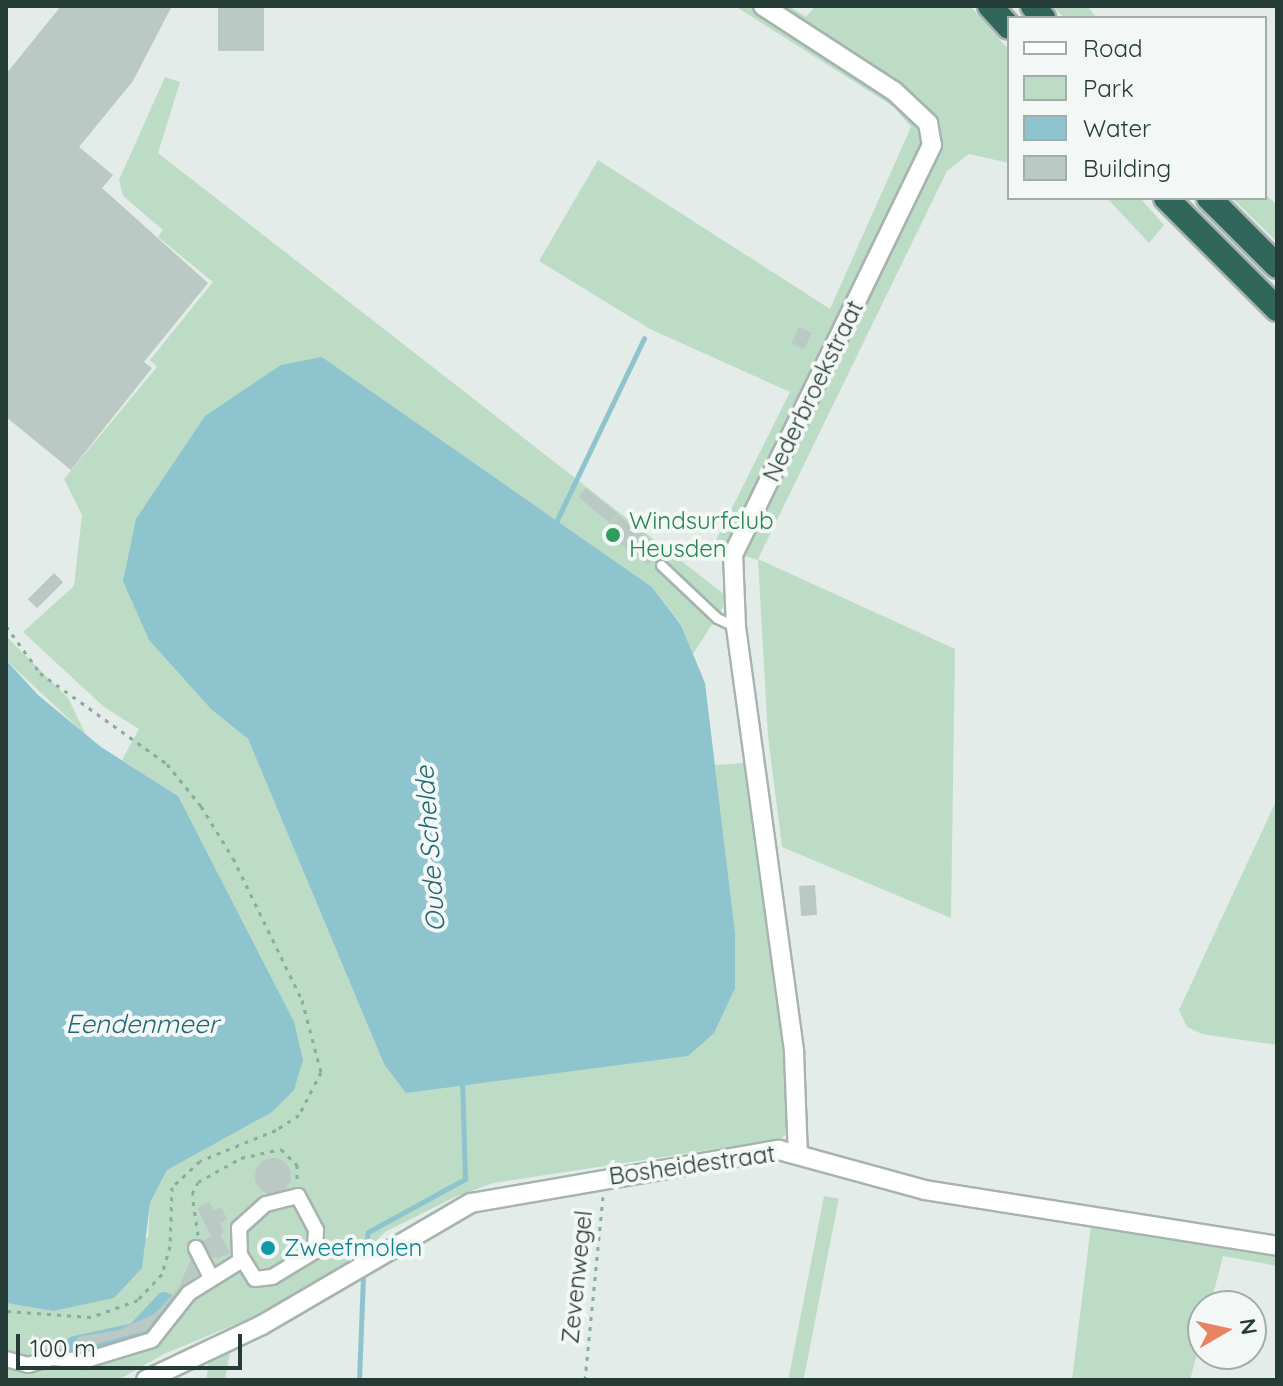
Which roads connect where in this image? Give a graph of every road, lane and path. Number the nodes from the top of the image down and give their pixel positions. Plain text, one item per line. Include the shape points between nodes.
1 (763, 6) edge
2 (990, 6) edge
3 (1007, 25) edge
4 (1168, 200) edge
5 (1211, 200) edge
6 (1277, 266) edge
7 (1277, 309) edge
8 (661, 565) dead end
9 (6, 626) edge
10 (736, 627) junction
11 (798, 1155) junction
12 (605, 1177) junction
13 (298, 1196) junction
14 (198, 1244) joint
15 (1277, 1246) edge
16 (242, 1260) junction
17 (211, 1278) junction
18 (6, 1311) edge
19 (6, 1359) edge
20 (146, 1380) edge
21 (585, 1380) edge

1 - 10 street, Nederbroekstraat via 894,91 928,123 932,145 733,554
2 - 3 highway
4 - 7 highway
5 - 6 highway
8 - 10 lane via 717,618
9 - 18 path via 40,673 167,764 201,806 233,858 302,1000 321,1072 299,1115 200,1161 172,1187 170,1246 162,1274 138,1300 91,1317
10 - 11 street, Nederbroekstraat via 794,1053
11 - 12 street, Bosheidestraat via 779,1150
11 - 15 street, Bosheidestraat via 925,1190
12 - 20 street, Bosheidestraat via 471,1203 262,1325
12 - 21 path, Zevenwegel
13 - 14 path via 297,1165 281,1149 241,1158 198,1182 192,1194
13 - 16 street via 249,1214 236,1239
13 - 16 street via 316,1230 315,1251 262,1280 255,1279
14 - 17 street
16 - 17 street
17 - 19 street via 189,1293 152,1340 83,1361 53,1358 28,1365

